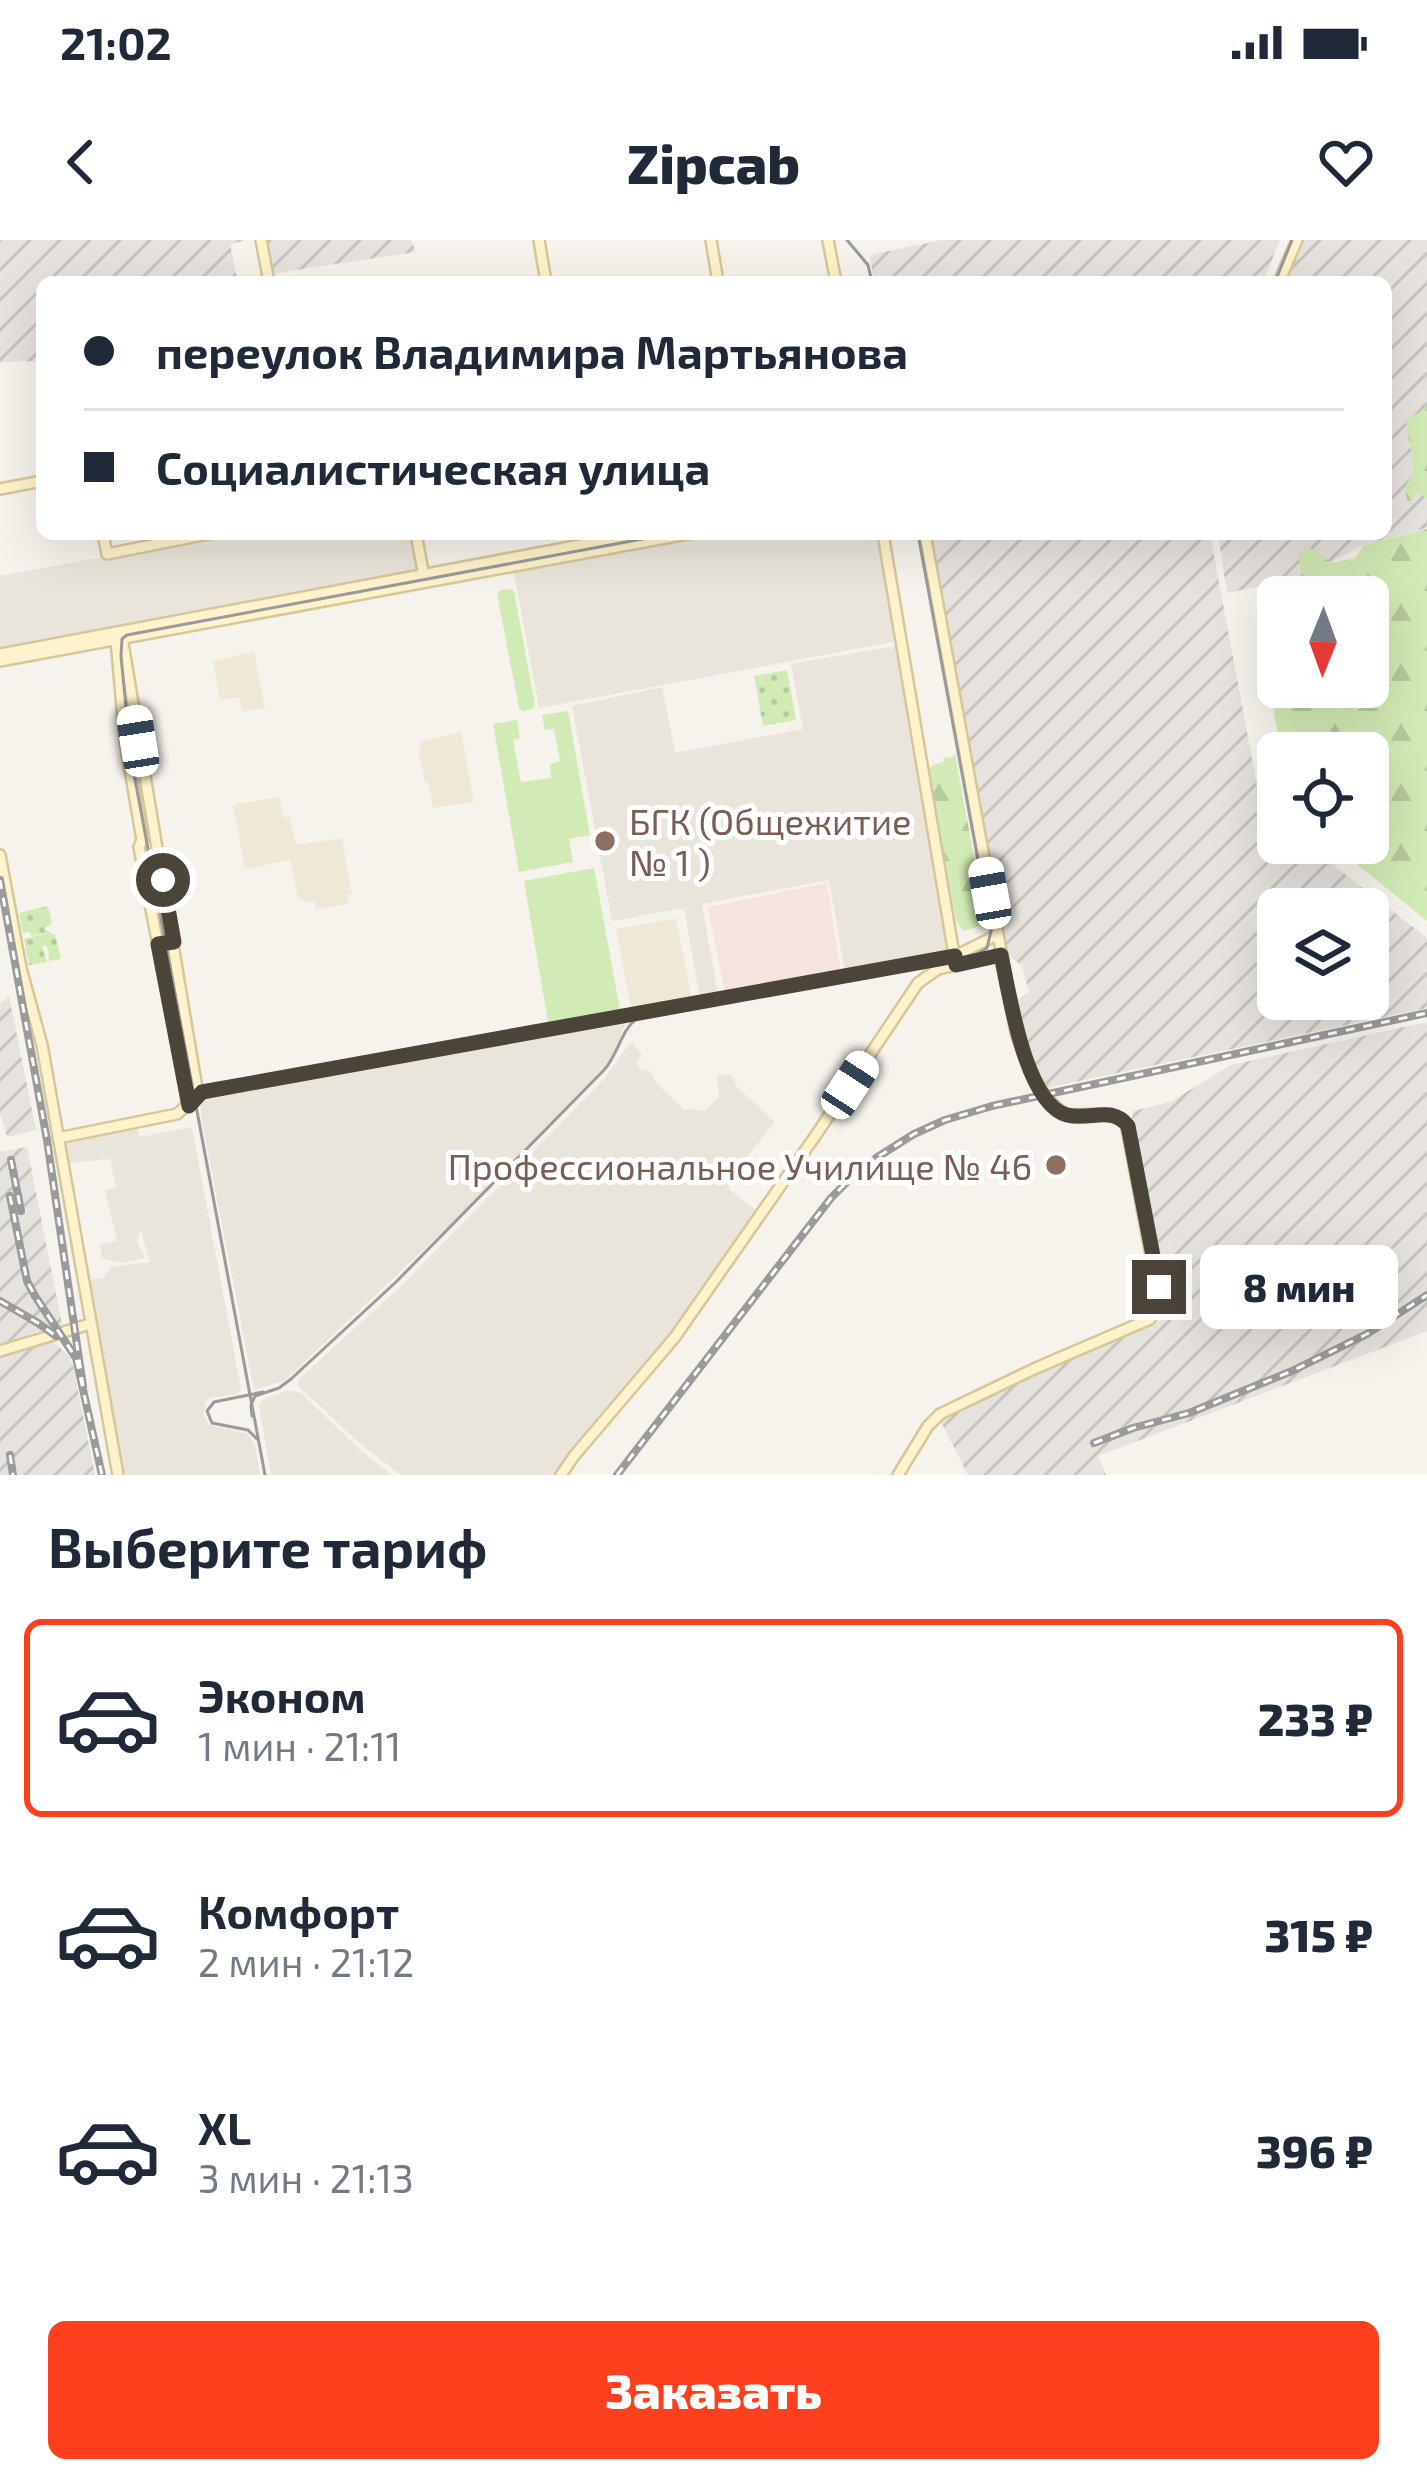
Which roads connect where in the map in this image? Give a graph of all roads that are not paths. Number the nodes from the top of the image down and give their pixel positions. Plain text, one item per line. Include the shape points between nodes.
1 (261, 240) edge
2 (539, 240) edge
3 (711, 240) edge
4 (828, 240) edge
5 (1297, 240) edge
6 (267, 276) edge
7 (545, 276) edge
8 (717, 276) edge
9 (835, 276) edge
10 (1282, 276) edge
11 (36, 483) edge
12 (0, 489) edge
13 (104, 540) edge
14 (178, 540) edge
15 (417, 540) edge
16 (627, 540) edge
17 (884, 540) edge
18 (926, 540) edge
19 (425, 579) junction
20 (120, 637) junction
21 (0, 658) edge
22 (0, 855) edge
23 (997, 935) junction
24 (174, 942) junction
25 (158, 944) junction
26 (1001, 955) junction
27 (956, 960) junction
28 (198, 1094) junction
29 (189, 1106) junction
30 (58, 1138) junction
31 (90, 1324) junction
32 (0, 1351) edge
33 (118, 1475) edge
34 (561, 1475) edge
35 (898, 1475) edge

1 - 6 street
2 - 7 street
3 - 8 street
4 - 9 street
5 - 10 street
11 - 12 street
13 - 14 street via 107,554
15 - 19 street
16 - 19 street
17 - 27 street
18 - 23 street
19 - 20 street
20 - 21 street
20 - 24 street
20 - 25 street via 128,761
22 - 30 street
23 - 26 street
23 - 27 street
24 - 25 street
24 - 28 street
25 - 29 street
26 - 27 street
26 - 35 street via 1016,1033 1044,1094 1067,1115 1112,1114 1128,1126 1158,1282 1156,1311 940,1414
27 - 28 street
27 - 34 street via 917,983 675,1337
28 - 29 street
29 - 30 street
30 - 31 street
31 - 32 street
31 - 33 street

